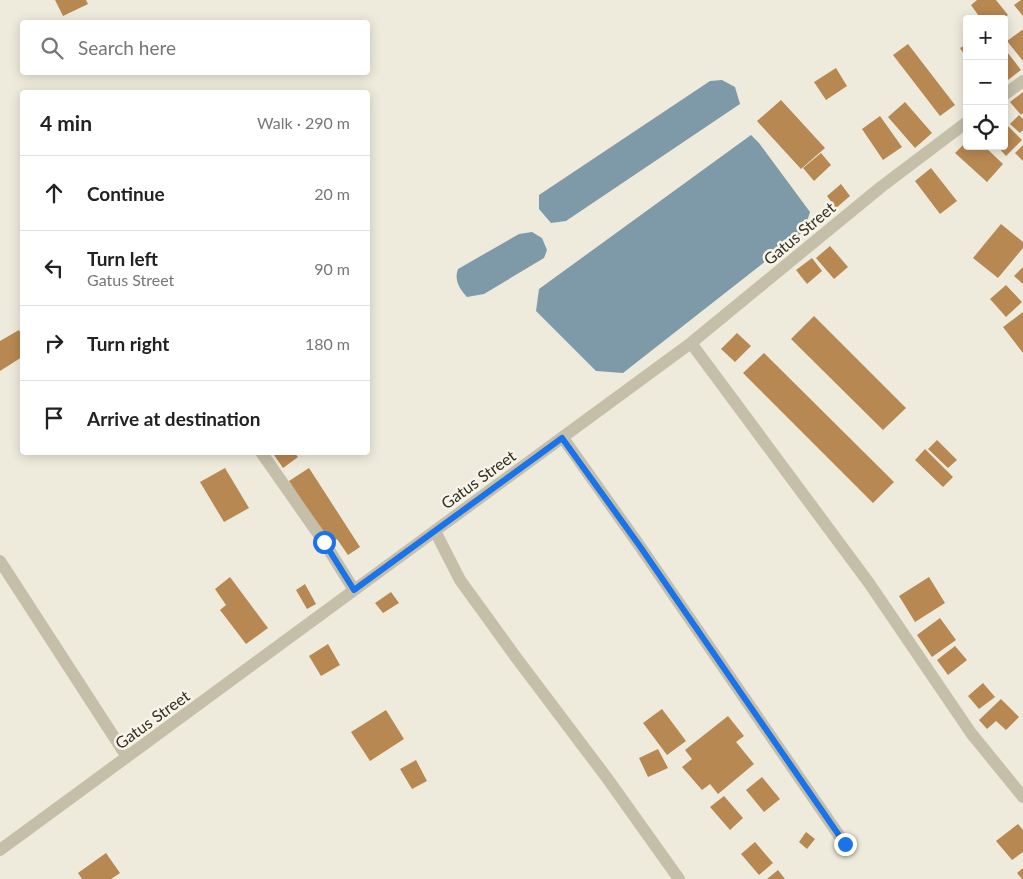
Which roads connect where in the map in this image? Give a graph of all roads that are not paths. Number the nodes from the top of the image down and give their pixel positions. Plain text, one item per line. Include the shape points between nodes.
1 (1023, 80) edge
2 (1008, 91) edge
3 (963, 125) edge
4 (691, 343) junction
5 (562, 438) junction
6 (263, 455) edge
7 (435, 531) junction
8 (0, 561) edge
9 (354, 590) junction
10 (127, 757) junction
11 (1023, 798) edge
12 (845, 844) dead end
13 (0, 850) edge
14 (679, 879) edge

1 - 2 street
3 - 4 street, Gatus Street via 880,187
4 - 5 street, Gatus Street
4 - 11 street via 869,583 970,733
5 - 7 street, Gatus Street
5 - 12 street
6 - 9 street
7 - 9 street, Gatus Street
7 - 14 street via 460,580
8 - 10 street
9 - 10 street, Gatus Street
10 - 13 street, Gatus Street

